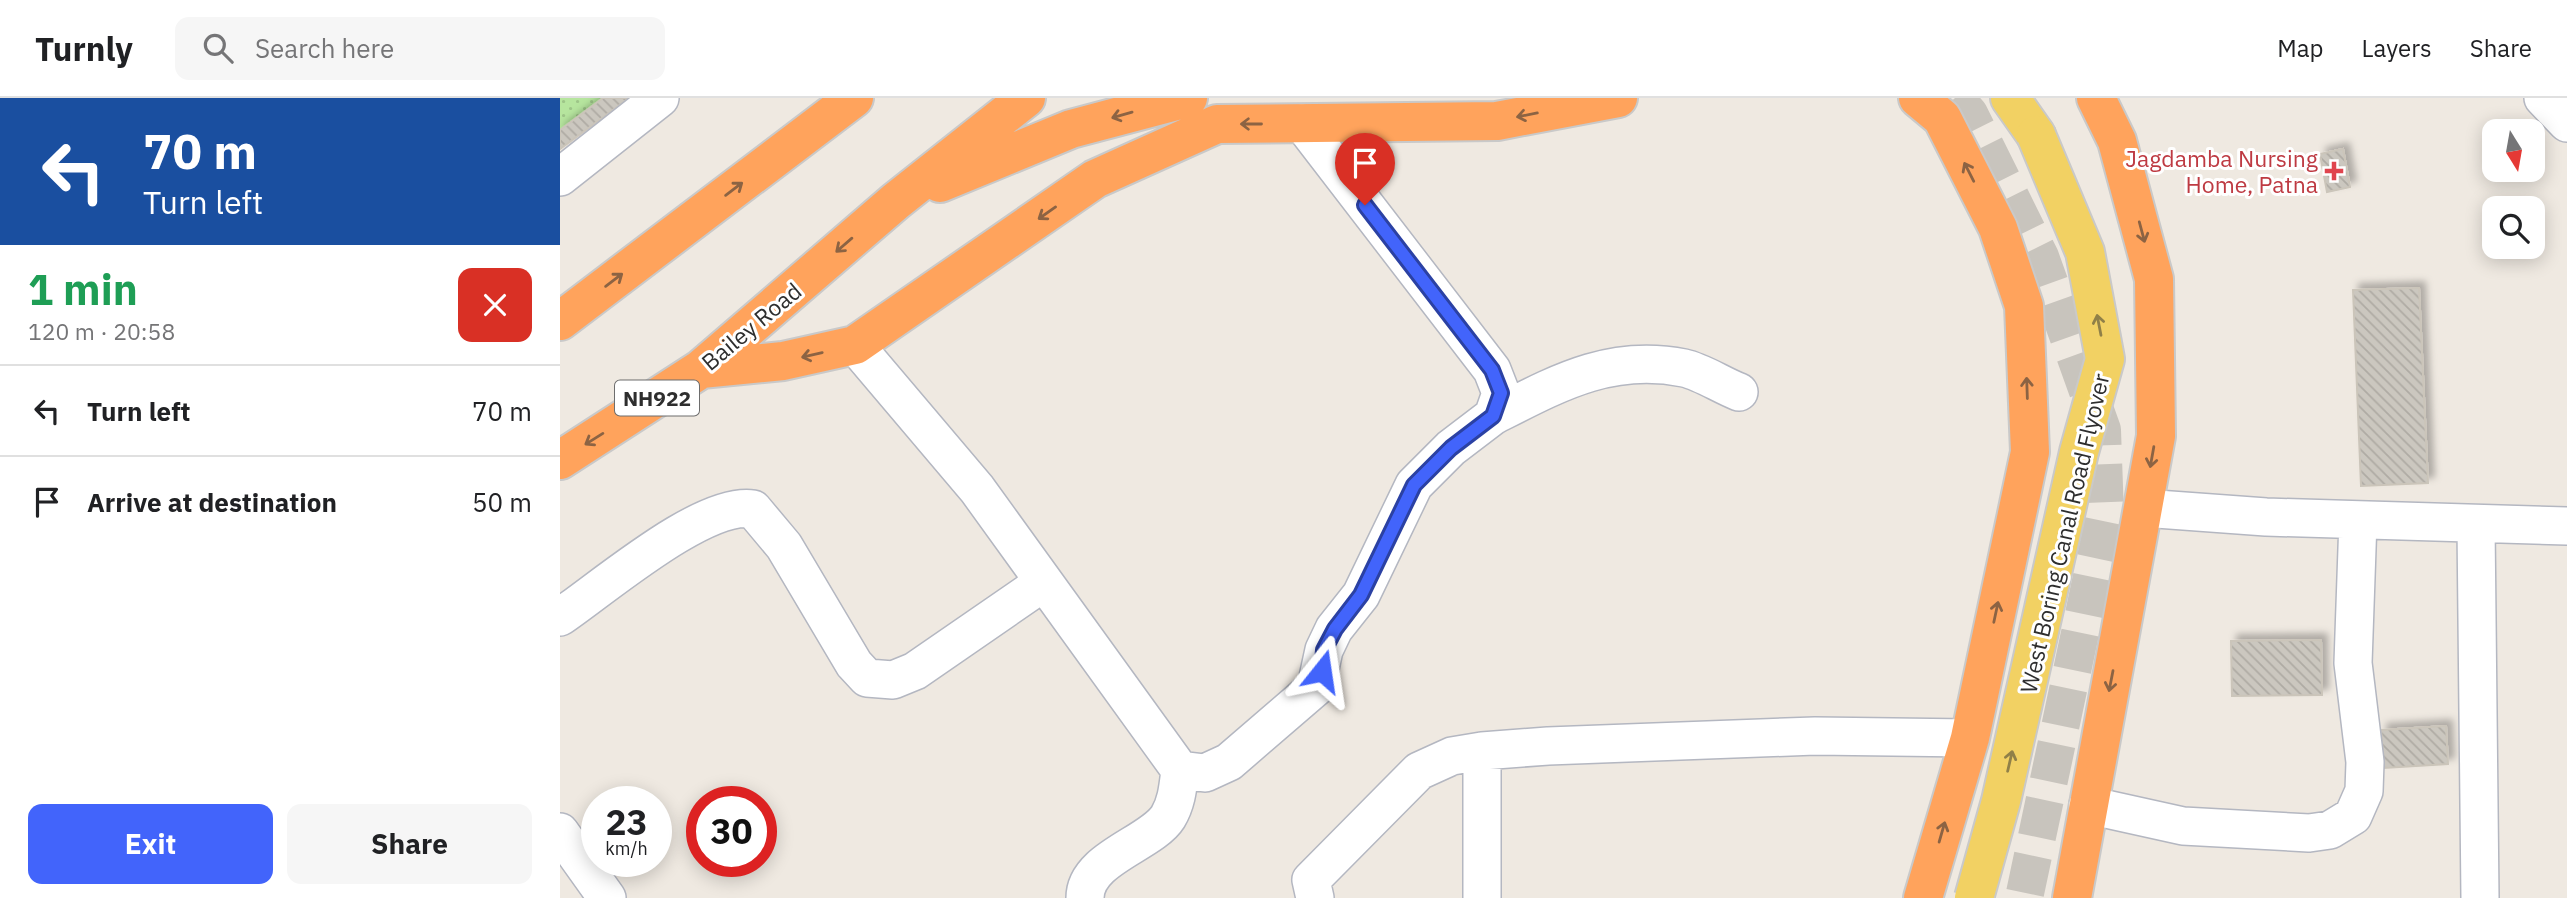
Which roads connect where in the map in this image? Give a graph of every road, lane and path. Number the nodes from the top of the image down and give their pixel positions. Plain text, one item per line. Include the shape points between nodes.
1 (660, 98) edge
2 (1026, 98) edge
3 (1188, 98) edge
4 (1618, 98) edge
5 (1918, 98) edge
6 (2010, 98) edge
7 (2096, 98) edge
8 (2543, 98) edge
9 (846, 102) edge
10 (1302, 123) junction
11 (2567, 123) edge
12 (560, 177) edge
13 (895, 201) junction
14 (560, 321) edge
15 (855, 345) junction
16 (701, 369) junction
17 (1739, 392) dead end
18 (1493, 416) junction
19 (560, 460) edge
20 (2143, 508) junction
21 (2358, 520) junction
22 (2476, 525) junction
23 (2567, 526) edge
24 (1044, 582) junction
25 (560, 617) edge
26 (1970, 738) junction
27 (1482, 751) junction
28 (1180, 770) junction
29 (2088, 805) junction
30 (560, 832) edge
31 (607, 898) edge
32 (1085, 898) edge
33 (1315, 898) edge
34 (1482, 898) edge
35 (1923, 898) edge
36 (1975, 898) edge
37 (2072, 898) edge
38 (2480, 898) edge

1 - 12 street
2 - 13 highway, NH922
3 -> 13 highway via 1071,129
4 -> 10 highway via 1497,121
26 -> 5 highway via 2030,452 2024,306 1998,229 1942,118
36 -> 6 main road, West Boring Canal Road Flyover, bridge via 2105,359 2085,252 2036,135
7 -> 20 highway via 2117,141 2154,279 2156,436
8 - 11 street
14 -> 9 highway
10 -> 15 highway via 1217,124 1095,179
10 - 18 street via 1492,370 1501,393
13 -> 16 highway, Bailey Road / NH922
15 -> 16 highway via 783,361
15 - 24 street via 977,489
16 -> 19 highway, Bailey Road / NH922
17 - 18 street via 1687,368 1654,364 1614,367 1570,377
18 - 28 street via 1451,448 1414,485 1361,595 1324,650 1317,687 1229,762 1205,773
20 - 21 street
20 -> 29 highway
21 - 22 street
21 - 29 street via 2353,663 2365,762 2364,791 2353,816 2330,830 2297,832 2183,826
22 - 23 street
22 - 38 street
24 - 25 street via 915,671 893,680 867,678 854,664 784,546 753,509 738,506 686,529
24 - 28 street
26 - 27 street via 1815,736
35 -> 26 highway
27 - 33 street via 1419,771 1311,880
27 - 34 street
28 - 32 street via 1178,794 1167,819 1097,872
29 - 37 highway
30 - 31 street

